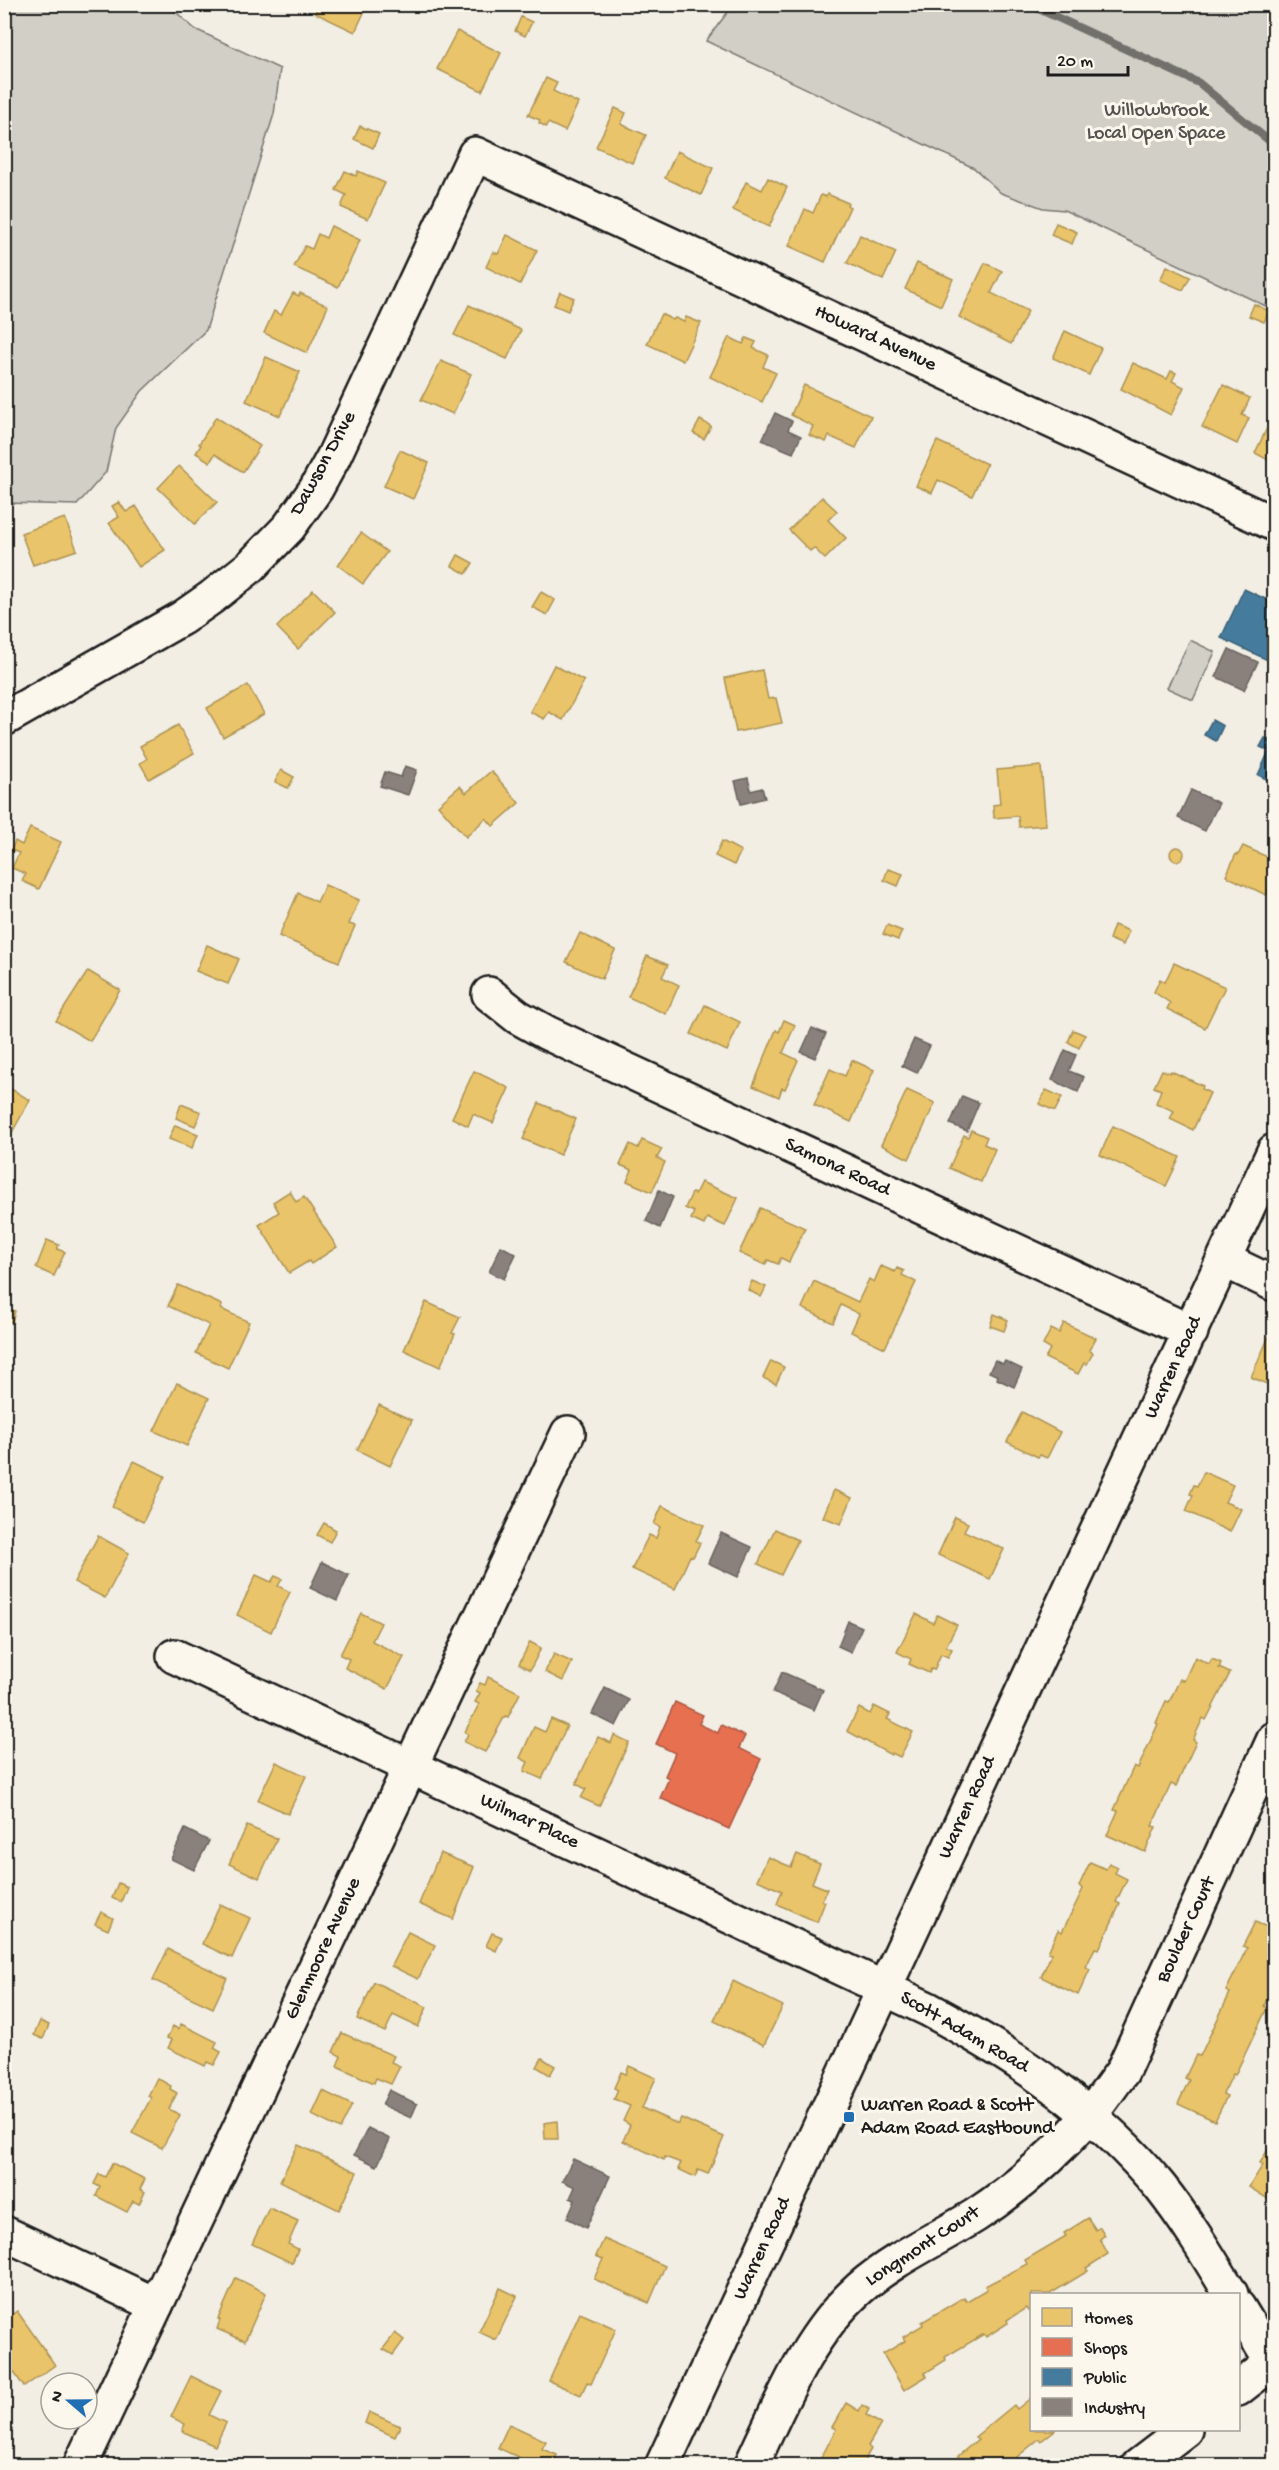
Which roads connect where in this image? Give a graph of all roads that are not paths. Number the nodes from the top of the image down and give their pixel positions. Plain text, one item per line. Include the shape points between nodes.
1 (475, 154) joint
2 (1275, 524) edge
3 (4, 719) edge
4 (489, 994) dead end
5 (1275, 1151) edge
6 (1224, 1260) junction
7 (1275, 1284) edge
8 (1191, 1332) junction
9 (568, 1433) dead end
10 (174, 1656) dead end
11 (1275, 1739) edge
12 (411, 1766) junction
13 (884, 1988) junction
14 (1089, 2115) junction
15 (4, 2233) edge
16 (1230, 2293) edge
17 (156, 2305) junction
18 (1240, 2309) edge
19 (1274, 2363) edge
20 (1240, 2388) edge
21 (1184, 2431) edge
22 (80, 2466) edge
23 (662, 2466) edge
24 (751, 2466) edge
25 (1138, 2466) edge

1 - 2 street, Howard Avenue
1 - 3 street, Dawson Drive via 333,458 289,527 251,566 182,618
4 - 8 street, Samona Road via 547,1033
5 - 6 street, Warren Road
6 - 7 street
6 - 8 street, Warren Road
8 - 13 street, Warren Road
9 - 12 street, Glenmoore Avenue
10 - 12 street, Wilmar Place
11 - 14 street, Boulder Court via 1122,2072
12 - 13 street, Wilmar Place
12 - 17 street, Glenmoore Avenue
13 - 14 street, Scott Adam Road via 993,2044
13 - 23 street, Warren Road
14 - 16 street, Scott Adam Road via 1160,2187
14 - 24 street, Longmont Court via 1035,2170 976,2214 861,2287 826,2325 795,2373
15 - 17 street
17 - 22 street, Glenmoore Avenue
18 - 19 street
19 - 20 street
21 - 25 street

